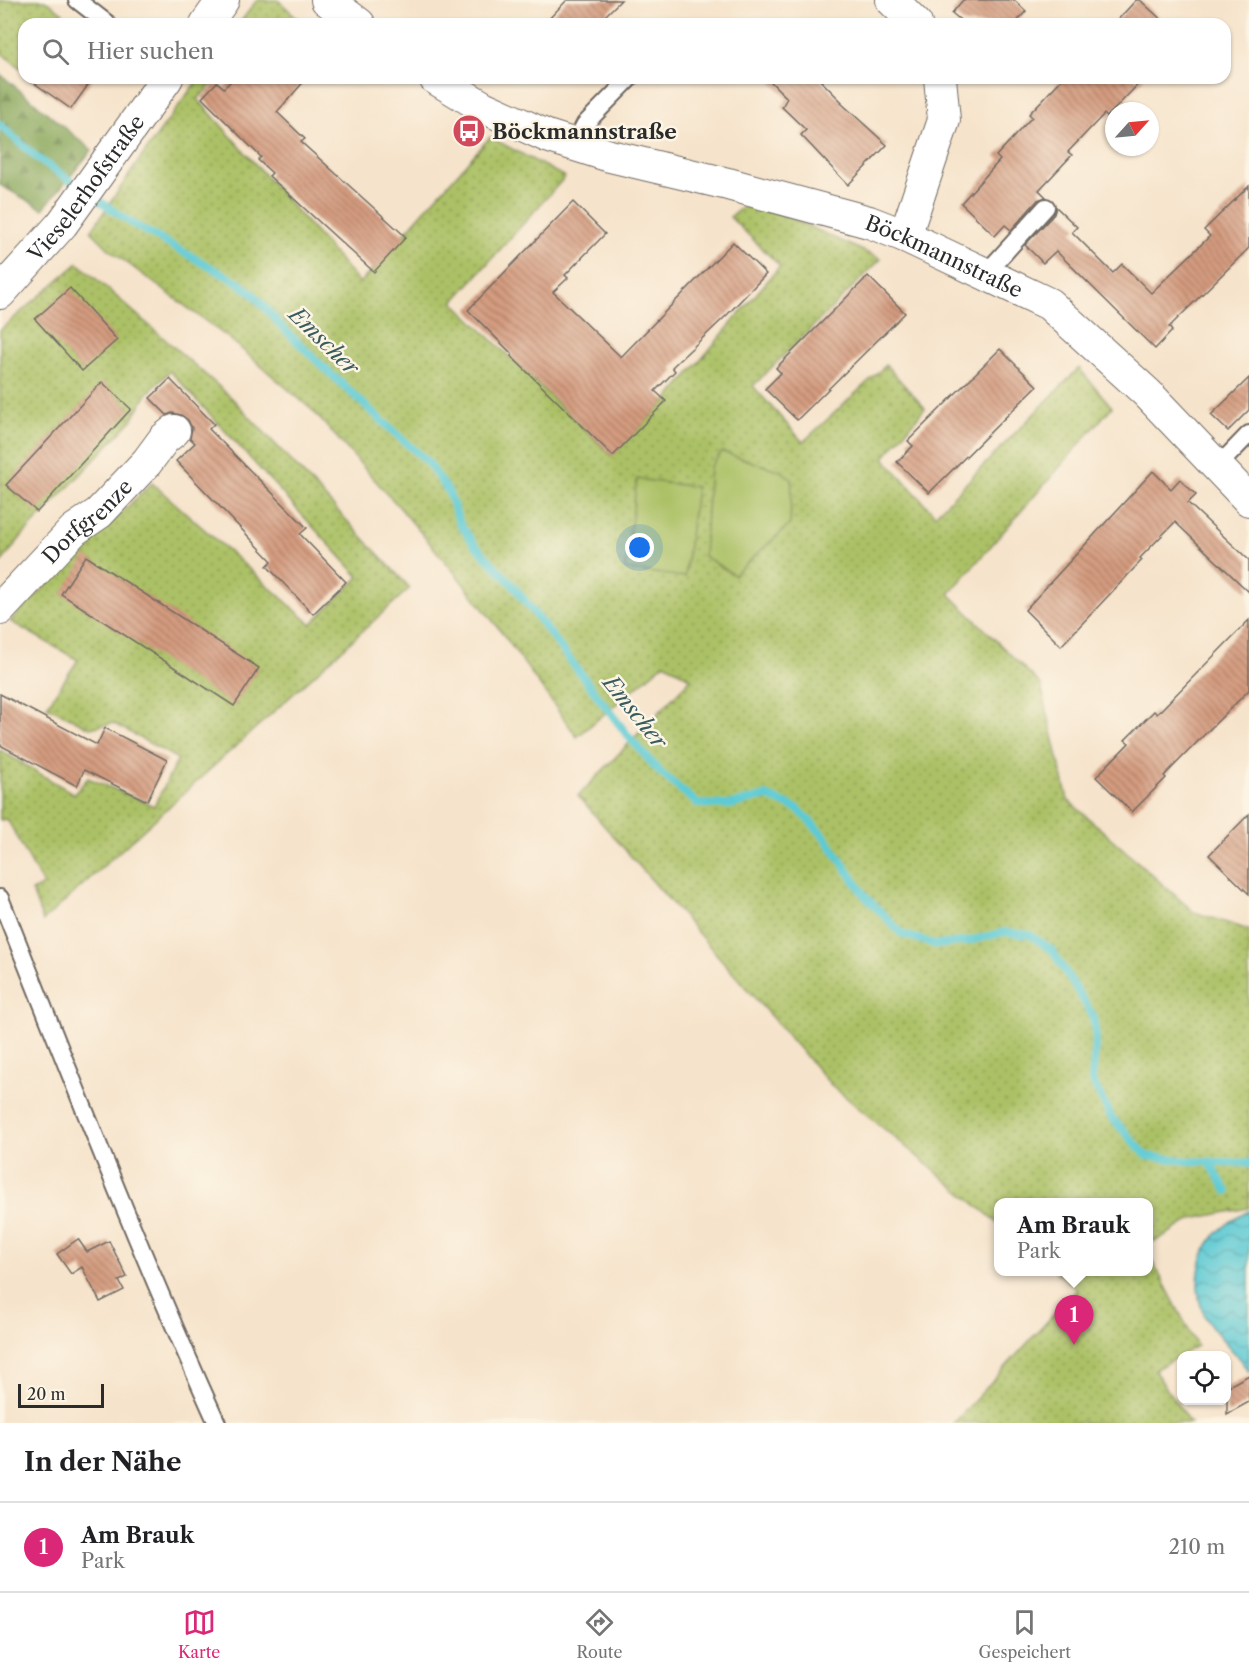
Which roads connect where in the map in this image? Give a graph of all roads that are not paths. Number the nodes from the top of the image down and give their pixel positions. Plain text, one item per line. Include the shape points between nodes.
1 (77, 0) edge
2 (223, 0) edge
3 (327, 0) edge
4 (892, 0) edge
5 (100, 18) edge
6 (210, 18) edge
7 (351, 18) edge
8 (910, 18) edge
9 (163, 84) edge
10 (445, 84) edge
11 (624, 84) edge
12 (941, 84) edge
13 (573, 145) junction
14 (1046, 207) dead end
15 (905, 236) junction
16 (986, 273) junction
17 (0, 293) edge
18 (174, 431) dead end
19 (1249, 434) edge
20 (1217, 467) junction
21 (1249, 500) edge
22 (0, 609) edge
23 (0, 898) edge
24 (218, 1423) edge

1 - 5 lane
2 - 6 street
3 - 7 street
4 - 8 street
9 - 17 street, Vieselerhofstraße via 46,243
10 - 13 street, Böckmannstraße via 517,124
11 - 13 lane via 585,124
12 - 15 street via 944,120
13 - 15 street, Böckmannstraße via 869,222
14 - 16 lane
15 - 16 street, Böckmannstraße
16 - 20 street, Böckmannstraße via 1048,304 1147,393
18 - 22 street, Dorfgrenze via 99,513 74,530
19 - 20 lane
20 - 21 street, Böckmannstraße
23 - 24 lane via 108,1171

